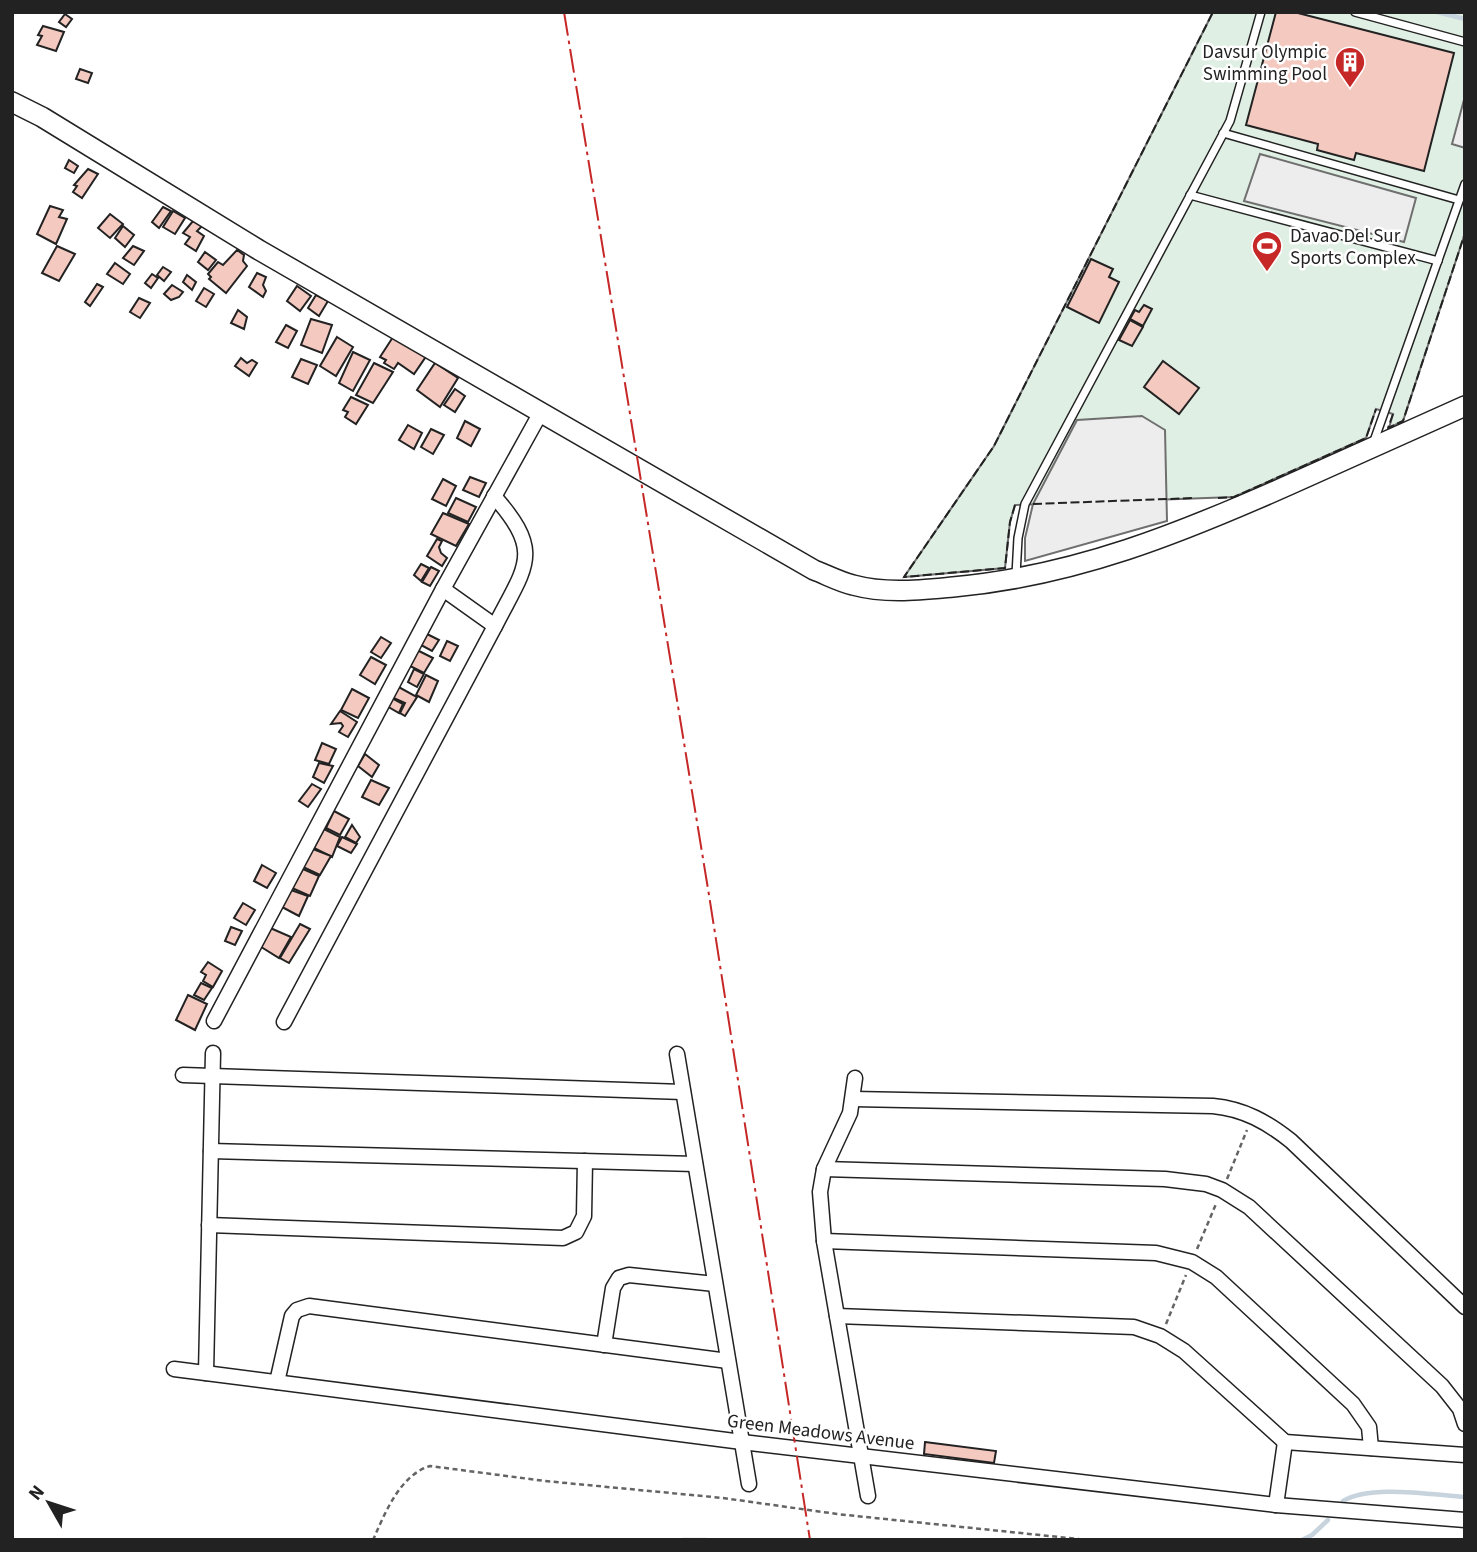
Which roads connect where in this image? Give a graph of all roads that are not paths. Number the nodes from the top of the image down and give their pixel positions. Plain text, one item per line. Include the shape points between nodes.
1 (1261, 12) edge
2 (1355, 12) edge
3 (1465, 42) edge
4 (12, 102) edge
5 (1223, 133) junction
6 (1465, 184) edge
7 (1190, 195) junction
8 (1459, 200) junction
9 (1438, 261) junction
10 (1465, 406) edge
11 (541, 412) junction
12 (1372, 448) junction
13 (494, 496) junction
14 (1016, 579) junction
15 (443, 589) junction
16 (495, 626) junction
17 (214, 1021) dead end
18 (284, 1022) dead end
19 (213, 1053) dead end
20 (677, 1054) dead end
21 (183, 1075) dead end
22 (213, 1076) junction
23 (855, 1078) dead end
24 (683, 1092) junction
25 (853, 1099) junction
26 (211, 1151) junction
27 (585, 1161) junction
28 (695, 1164) junction
29 (824, 1170) junction
30 (209, 1225) junction
31 (824, 1241) junction
32 (715, 1284) junction
33 (1465, 1307) edge
34 (837, 1316) junction
35 (604, 1345) junction
36 (728, 1361) junction
37 (174, 1369) dead end
38 (206, 1373) junction
39 (277, 1382) junction
40 (1465, 1424) edge
41 (742, 1442) junction
42 (1285, 1442) junction
43 (1465, 1444) edge
44 (1371, 1448) junction
45 (1464, 1455) edge
46 (861, 1456) junction
47 (749, 1484) dead end
48 (869, 1496) dead end
49 (1276, 1506) junction
50 (1465, 1520) edge

1 - 5 lane
2 - 3 lane
4 - 11 street
5 - 7 lane
5 - 8 lane
6 - 8 lane
7 - 9 lane
7 - 14 lane via 1025,504
8 - 9 lane
9 - 12 lane
10 - 12 street
11 - 13 street
11 - 14 street via 814,570 853,585 895,591
12 - 14 street via 1145,545
13 - 15 street
13 - 16 street via 514,519 526,548 525,565
15 - 16 street
15 - 17 street
16 - 18 street
19 - 22 street
20 - 24 street
21 - 22 street
22 - 24 street
22 - 26 street
23 - 25 street
24 - 28 street
25 - 29 street
25 - 33 street via 1213,1106 1240,1111 1291,1141
26 - 27 street
26 - 30 street
27 - 28 street
27 - 30 street via 584,1216 576,1232 563,1238
28 - 32 street
29 - 31 street via 820,1192
29 - 40 street via 1188,1180 1222,1190 1262,1218 1442,1386
30 - 38 street
31 - 34 street
31 - 44 street via 1180,1257 1230,1288 1353,1404 1370,1427
32 - 35 street via 629,1275 619,1278 613,1288
32 - 36 street
34 - 42 street via 1134,1327 1160,1336 1193,1359
34 - 46 street
35 - 36 street
35 - 39 street via 302,1307 289,1324
36 - 41 street
37 - 38 street, Green Meadows Avenue
38 - 39 street, Green Meadows Avenue
39 - 41 street, Green Meadows Avenue
41 - 46 street, Green Meadows Avenue
41 - 47 street
42 - 44 street
42 - 49 street
43 - 45 street
44 - 45 street
46 - 48 street
46 - 49 street, Green Meadows Avenue
49 - 50 street, Green Meadows Avenue

